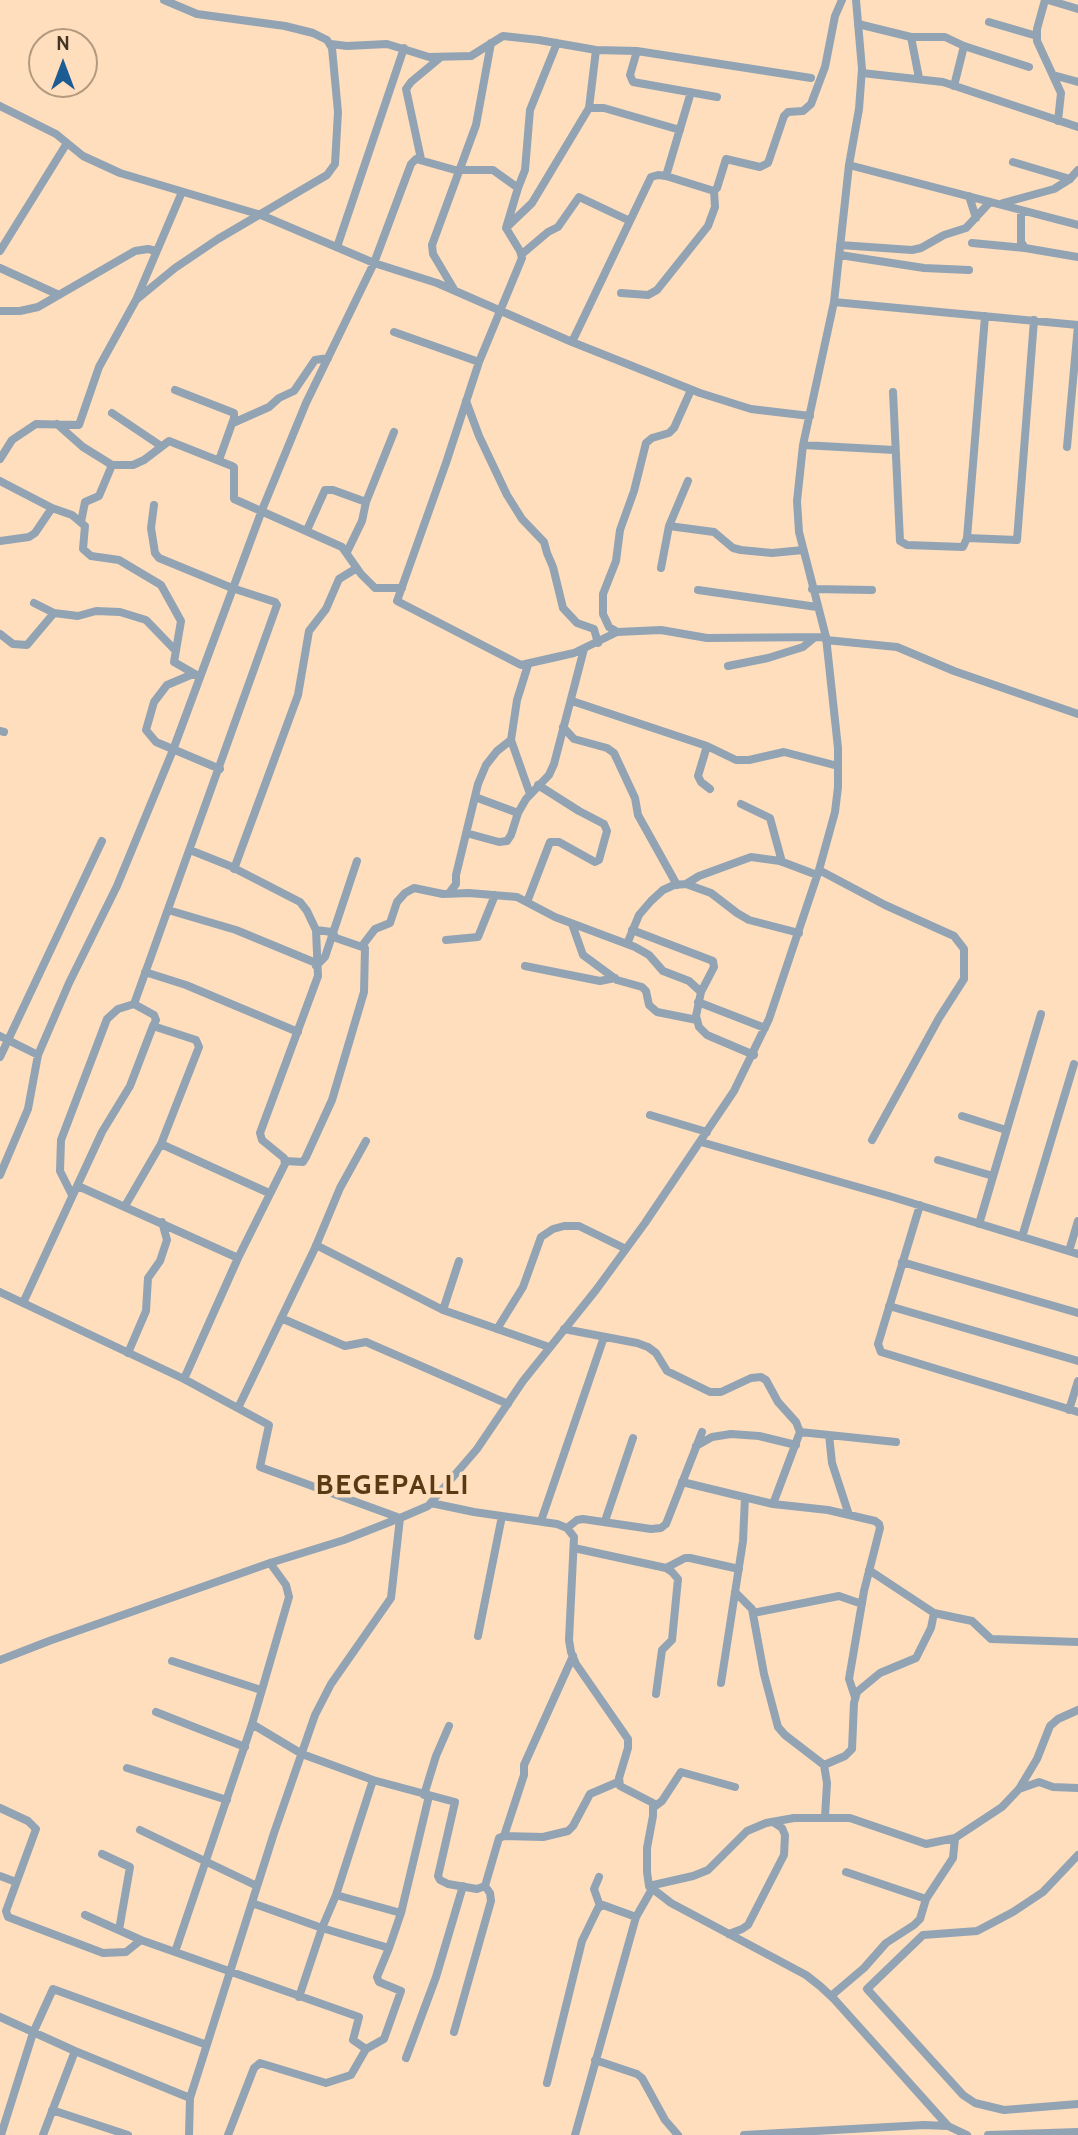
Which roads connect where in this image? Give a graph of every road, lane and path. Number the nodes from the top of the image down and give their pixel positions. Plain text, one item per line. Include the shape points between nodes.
1 (164, 0) edge
2 (842, 0) edge
3 (856, 0) edge
4 (1047, 0) edge
5 (1078, 9) edge
6 (989, 22) dead end
7 (858, 24) junction
8 (1037, 36) junction
9 (911, 37) junction
10 (491, 43) junction
11 (557, 43) junction
12 (331, 44) junction
13 (964, 46) junction
14 (404, 48) junction
15 (596, 50) junction
16 (637, 51) junction
17 (442, 57) junction
18 (1029, 67) dead end
19 (862, 73) junction
20 (1053, 75) junction
21 (811, 78) dead end
22 (919, 78) junction
23 (1078, 82) edge
24 (954, 86) junction
25 (691, 92) junction
26 (717, 97) dead end
27 (0, 106) edge
28 (589, 108) junction
29 (1058, 121) junction
30 (1078, 127) edge
31 (680, 130) junction
32 (67, 143) junction
33 (421, 159) junction
34 (1013, 162) dead end
35 (849, 165) junction
36 (459, 171) junction
37 (666, 176) junction
38 (1076, 176) edge
39 (518, 188) junction
40 (714, 191) junction
41 (182, 192) junction
42 (969, 197) junction
43 (995, 203) junction
44 (1021, 210) junction
45 (261, 215) junction
46 (976, 218) junction
47 (630, 221) junction
48 (1078, 225) edge
49 (506, 228) junction
50 (972, 243) dead end
51 (337, 247) junction
52 (1025, 248) junction
53 (840, 250) junction
54 (0, 251) edge
55 (156, 251) junction
56 (522, 254) junction
57 (1078, 257) edge
58 (374, 263) junction
59 (0, 268) edge
60 (969, 270) dead end
61 (455, 291) junction
62 (621, 293) dead end
63 (59, 295) junction
64 (136, 300) junction
65 (834, 302) junction
66 (501, 310) junction
67 (0, 311) edge
68 (985, 316) junction
69 (1034, 320) junction
70 (1078, 325) edge
71 (394, 332) dead end
72 (572, 342) junction
73 (328, 358) junction
74 (479, 362) junction
75 (176, 390) dead end
76 (691, 390) junction
77 (893, 392) dead end
78 (466, 401) junction
79 (112, 413) dead end
80 (810, 416) junction
81 (233, 423) junction
82 (57, 424) junction
83 (394, 432) dead end
84 (162, 446) junction
85 (803, 446) junction
86 (1067, 447) dead end
87 (894, 450) junction
88 (0, 458) edge
89 (219, 460) junction
90 (112, 465) junction
91 (0, 481) edge
92 (688, 481) dead end
93 (366, 502) junction
94 (154, 505) dead end
95 (52, 508) junction
96 (262, 510) junction
97 (81, 522) junction
98 (669, 526) junction
99 (307, 530) junction
100 (967, 538) junction
101 (0, 541) edge
102 (803, 550) junction
103 (347, 552) junction
104 (357, 568) junction
105 (661, 568) dead end
106 (232, 588) junction
107 (402, 588) junction
108 (812, 589) junction
109 (698, 590) dead end
110 (872, 590) dead end
111 (34, 603) dead end
112 (817, 607) junction
113 (54, 613) junction
114 (603, 614) junction
115 (594, 629) junction
116 (617, 632) junction
117 (0, 634) edge
118 (815, 638) junction
119 (826, 639) junction
120 (598, 643) junction
121 (584, 649) junction
122 (175, 650) junction
123 (528, 665) junction
124 (728, 666) dead end
125 (197, 675) junction
126 (572, 701) junction
127 (1078, 714) edge
128 (563, 727) junction
129 (511, 740) junction
130 (707, 746) junction
131 (173, 750) junction
132 (838, 766) junction
133 (220, 769) junction
134 (538, 785) junction
135 (710, 789) dead end
136 (530, 794) junction
137 (475, 797) junction
138 (741, 804) dead end
139 (518, 813) junction
140 (466, 833) junction
141 (102, 841) dead end
142 (190, 850) junction
143 (357, 861) dead end
144 (782, 862) junction
145 (234, 869) junction
146 (818, 872) junction
147 (681, 885) junction
148 (450, 892) junction
149 (495, 895) junction
150 (527, 902) junction
151 (168, 910) junction
152 (572, 924) junction
153 (316, 930) junction
154 (632, 930) junction
155 (332, 932) junction
156 (799, 933) junction
157 (446, 940) dead end
158 (627, 944) junction
159 (362, 946) junction
160 (316, 965) junction
161 (525, 966) dead end
162 (145, 972) junction
163 (615, 978) junction
164 (701, 992) junction
165 (698, 1002) junction
166 (134, 1004) junction
167 (1041, 1014) dead end
168 (697, 1020) junction
169 (153, 1026) junction
170 (765, 1028) junction
171 (298, 1032) junction
172 (4, 1038) edge
173 (38, 1055) junction
174 (754, 1055) junction
175 (0, 1057) edge
176 (1074, 1064) dead end
177 (650, 1115) dead end
178 (962, 1116) dead end
179 (1006, 1130) junction
180 (707, 1132) junction
181 (872, 1140) dead end
182 (366, 1141) dead end
183 (701, 1142) junction
184 (161, 1144) junction
185 (938, 1160) dead end
186 (285, 1161) junction
187 (0, 1175) edge
188 (993, 1177) junction
189 (79, 1186) junction
190 (269, 1193) junction
191 (72, 1195) junction
192 (920, 1205) junction
193 (125, 1206) junction
194 (1078, 1221) edge
195 (162, 1223) junction
196 (979, 1224) junction
197 (1022, 1237) junction
198 (316, 1245) junction
199 (626, 1249) junction
200 (1074, 1252) edge
201 (238, 1258) junction
202 (459, 1261) dead end
203 (902, 1262) junction
204 (0, 1292) edge
205 (23, 1303) junction
206 (889, 1306) junction
207 (443, 1310) junction
208 (1078, 1313) edge
209 (281, 1318) junction
210 (497, 1329) junction
211 (564, 1329) junction
212 (604, 1337) junction
213 (549, 1347) junction
214 (128, 1353) junction
215 (1078, 1362) edge
216 (184, 1380) junction
217 (1078, 1381) edge
218 (508, 1404) junction
219 (238, 1408) junction
220 (1074, 1411) edge
221 (702, 1432) dead end
222 (800, 1432) junction
223 (829, 1435) junction
224 (633, 1438) dead end
225 (896, 1442) dead end
226 (696, 1446) junction
227 (796, 1446) junction
228 (682, 1482) junction
229 (745, 1497) junction
230 (431, 1503) junction
231 (773, 1504) junction
232 (849, 1515) junction
233 (502, 1516) junction
234 (400, 1518) junction
235 (541, 1521) junction
236 (605, 1521) junction
237 (567, 1528) junction
238 (574, 1548) junction
239 (270, 1563) junction
240 (666, 1568) junction
241 (739, 1569) junction
242 (869, 1570) junction
243 (735, 1592) junction
244 (862, 1604) junction
245 (753, 1613) junction
246 (934, 1613) junction
247 (478, 1636) dead end
248 (1078, 1642) edge
249 (573, 1657) junction
250 (0, 1660) edge
251 (172, 1661) dead end
252 (722, 1683) dead end
253 (261, 1690) junction
254 (656, 1694) dead end
255 (855, 1697) junction
256 (1078, 1710) edge
257 (156, 1712) dead end
258 (252, 1724) junction
259 (449, 1726) dead end
260 (245, 1747) junction
261 (302, 1754) junction
262 (824, 1765) junction
263 (127, 1768) dead end
264 (373, 1780) junction
265 (618, 1782) junction
266 (734, 1787) dead end
267 (1078, 1788) edge
268 (1019, 1789) junction
269 (426, 1795) junction
270 (227, 1800) junction
271 (654, 1807) junction
272 (0, 1808) edge
273 (825, 1817) junction
274 (774, 1822) junction
275 (140, 1830) dead end
276 (504, 1836) junction
277 (955, 1839) junction
278 (102, 1854) dead end
279 (1078, 1855) edge
280 (205, 1861) junction
281 (846, 1872) dead end
282 (0, 1877) edge
283 (599, 1877) dead end
284 (16, 1882) junction
285 (257, 1886) junction
286 (463, 1886) junction
287 (485, 1886) junction
288 (651, 1887) junction
289 (336, 1895) junction
290 (926, 1899) junction
291 (252, 1903) junction
292 (600, 1906) junction
293 (401, 1913) junction
294 (85, 1915) dead end
295 (636, 1917) junction
296 (322, 1928) junction
297 (119, 1930) junction
298 (729, 1934) junction
299 (141, 1940) junction
300 (389, 1948) junction
301 (175, 1952) junction
302 (229, 1972) junction
303 (831, 1996) junction
304 (299, 1997) junction
305 (0, 2017) edge
306 (454, 2032) dead end
307 (33, 2033) junction
308 (207, 2045) junction
309 (366, 2049) junction
310 (75, 2051) junction
311 (406, 2058) dead end
312 (595, 2060) junction
313 (547, 2083) dead end
314 (190, 2098) junction
315 (1078, 2104) edge
316 (52, 2110) junction
317 (948, 2126) junction
318 (1078, 2132) edge
319 (962, 2134) edge
320 (1, 2135) edge
321 (43, 2135) edge
322 (128, 2135) edge
323 (189, 2135) edge
324 (228, 2135) edge
325 (575, 2135) edge
326 (678, 2135) edge
327 (744, 2135) edge
328 (988, 2135) edge
329 (1026, 2135) edge

1 - 12 street via 197,14 313,33
2 - 40 street via 811,104 784,116 765,167 726,159
3 - 7 street
4 - 5 street
4 - 8 street
6 - 8 street
7 - 9 street
7 - 19 street
8 - 20 street
9 - 13 street via 944,37
9 - 22 street
10 - 11 street via 503,36
10 - 17 street via 473,55
10 - 36 street via 476,125
11 - 15 street
11 - 39 street via 530,110 525,170
12 - 14 street
12 - 45 street via 338,112 335,164 327,175
13 - 18 street
13 - 24 street
14 - 17 street
14 - 51 street
15 - 16 street
15 - 28 street
16 - 21 street
16 - 25 street via 629,75 633,82
17 - 33 street via 406,89
19 - 22 street
19 - 35 street
20 - 23 street
20 - 29 street via 1061,93
22 - 24 street
24 - 29 street
25 - 26 street
25 - 31 street
27 - 32 street
28 - 31 street via 604,108
28 - 49 street via 532,203
29 - 30 street
31 - 37 street
32 - 41 street via 85,158 120,173
32 - 54 street
33 - 36 street
33 - 58 street via 411,163
34 - 38 street
35 - 42 street
35 - 53 street
36 - 39 street via 493,170
36 - 61 street via 432,245
37 - 40 street
37 - 47 street via 648,181
38 - 43 street via 1039,195
39 - 49 street
40 - 62 street via 715,207 708,226 657,290 648,295
41 - 45 street
41 - 55 street
42 - 43 street
42 - 46 street
43 - 44 street
43 - 46 street
44 - 48 street
44 - 52 street
45 - 51 street
45 - 64 street via 175,268
46 - 53 street via 966,228 912,250
47 - 56 street via 579,197 558,227
47 - 72 street
49 - 56 street
50 - 52 street
51 - 58 street
52 - 57 street
53 - 60 street via 924,268
53 - 65 street
55 - 63 street via 135,251
55 - 64 street
56 - 66 street
58 - 61 street
58 - 73 street
59 - 63 street
61 - 66 street
63 - 67 street via 28,309
64 - 82 street via 99,367 80,422 75,426
65 - 68 street
65 - 80 street
66 - 72 street
66 - 74 street
68 - 69 street
68 - 100 street
69 - 70 street
69 - 100 street via 1017,540
70 - 86 street
71 - 74 street
72 - 76 street
73 - 81 street via 315,360 294,391
73 - 96 street
74 - 78 street
75 - 81 street via 231,411
76 - 80 street via 751,409
76 - 114 street via 674,428 646,443 603,594
77 - 87 street
78 - 107 street
78 - 115 street via 506,495 544,542 563,608 577,623
79 - 84 street
80 - 85 street
81 - 89 street
82 - 88 street via 33,426 12,440
82 - 90 street
83 - 93 street
84 - 89 street via 169,441
84 - 90 street via 135,464
85 - 87 street
85 - 102 street via 797,500
87 - 100 street via 902,543 963,547
89 - 96 street via 234,467 234,499
90 - 97 street via 99,496 85,502
91 - 95 street
92 - 98 street
93 - 99 street via 325,490
93 - 103 street
94 - 106 street via 150,528 156,556
95 - 97 street
95 - 101 street via 29,537
96 - 99 street
96 - 106 street
97 - 122 street via 86,528 84,550 93,557 121,561 161,585 181,621
98 - 102 street via 714,532 741,550
98 - 105 street
99 - 103 street
102 - 108 street
103 - 104 street
104 - 107 street via 377,589
104 - 145 street via 339,579 325,611 309,631 298,695
106 - 125 street
106 - 133 street via 277,605
107 - 123 street via 397,601
108 - 110 street
108 - 112 street
109 - 112 street
111 - 113 street
112 - 119 street
113 - 117 street via 27,645 10,643
113 - 122 street via 122,612 150,622
114 - 115 street
114 - 116 street
115 - 120 street
116 - 118 street
116 - 120 street
118 - 119 street
118 - 124 street via 803,647
119 - 127 street via 897,647
119 - 132 street
120 - 121 street
121 - 123 street
121 - 126 street
122 - 125 street via 175,664
123 - 129 street
125 - 131 street
125 - 131 street via 167,685 154,702 147,733
126 - 128 street
126 - 130 street
128 - 134 street via 554,764
128 - 147 street via 574,739 614,753 638,815
129 - 136 street
129 - 137 street via 486,765
130 - 132 street via 736,760 784,752
130 - 135 street via 698,776
131 - 133 street
131 - 173 street via 117,887
132 - 146 street via 835,812
133 - 142 street
134 - 136 street
134 - 150 street via 604,824 607,831 595,862 559,842 550,842
136 - 139 street
137 - 139 street
137 - 140 street
138 - 144 street via 770,818
139 - 140 street via 504,843
140 - 148 street via 456,884
141 - 172 street
142 - 145 street
142 - 151 street
143 - 155 street
144 - 146 street
144 - 147 street via 751,857
145 - 153 street via 298,900
146 - 156 street
146 - 181 street via 954,936 964,948 964,979
147 - 154 street via 663,890 651,901
147 - 156 street via 711,892 749,920
148 - 149 street
148 - 159 street via 414,888 405,893 390,923 375,929
149 - 150 street
149 - 157 street via 478,937
150 - 152 street
151 - 160 street via 236,930
151 - 162 street
152 - 158 street
152 - 163 street via 583,955
153 - 155 street
153 - 160 street
154 - 158 street
154 - 164 street via 713,961
155 - 159 street via 336,938
155 - 160 street via 325,957
156 - 170 street
158 - 164 street
159 - 186 street via 366,950 364,995 332,1100 304,1160
160 - 171 street via 317,981
161 - 163 street via 600,981
162 - 166 street
162 - 171 street
163 - 168 street via 642,987 657,1012
164 - 165 street
165 - 168 street
165 - 170 street
166 - 169 street via 154,1015
166 - 191 street via 108,1016 61,1140 60,1171
167 - 179 street
168 - 174 street via 706,1035
169 - 184 street via 200,1045
169 - 189 street via 130,1086 102,1132
170 - 174 street
171 - 186 street via 260,1133
172 - 173 street
172 - 175 street
173 - 187 street via 29,1109
174 - 180 street
176 - 197 street
177 - 180 street
178 - 179 street
179 - 188 street
180 - 183 street
182 - 198 street
183 - 192 street
183 - 199 street
184 - 190 street
184 - 193 street
185 - 188 street
186 - 190 street
188 - 196 street
189 - 191 street
189 - 193 street
190 - 201 street
191 - 205 street
192 - 196 street
192 - 203 street
193 - 195 street
194 - 200 street
195 - 201 street
195 - 214 street via 167,1240 148,1278 146,1311
196 - 197 street
197 - 200 street
198 - 207 street
198 - 209 street
199 - 210 street via 579,1226 552,1229 541,1237 523,1287
199 - 211 street
201 - 216 street
202 - 207 street
203 - 206 street
203 - 208 street
204 - 205 street
205 - 214 street
206 - 215 street
206 - 220 street via 878,1344 881,1352
207 - 210 street
209 - 218 street via 345,1346 366,1342
209 - 219 street
210 - 213 street
211 - 212 street
211 - 213 street
212 - 222 street via 648,1347 667,1371 710,1392 761,1377
212 - 235 street
213 - 218 street
214 - 216 street
216 - 219 street
217 - 220 street
218 - 230 street
219 - 234 street via 269,1425 260,1467
221 - 226 street
222 - 223 street
222 - 227 street
223 - 225 street
223 - 232 street via 832,1462
224 - 236 street
226 - 227 street via 731,1434
226 - 228 street
227 - 231 street
228 - 229 street
228 - 236 street via 661,1528
229 - 231 street
229 - 241 street
230 - 233 street
230 - 234 street
231 - 232 street
232 - 242 street via 875,1521 880,1528
233 - 235 street
233 - 247 street
234 - 239 street
234 - 261 street via 391,1598 331,1685
235 - 237 street
236 - 237 street via 577,1520
237 - 238 street via 574,1537
238 - 240 street
238 - 249 street via 569,1640
239 - 250 street
239 - 253 street via 289,1597
240 - 241 street via 690,1558
240 - 254 street via 679,1586 672,1640 662,1650
241 - 243 street
242 - 244 street
242 - 246 street
243 - 245 street
243 - 252 street
244 - 245 street via 839,1595
244 - 255 street via 849,1679
245 - 262 street via 778,1727
246 - 248 street via 968,1619 991,1639
246 - 255 street via 916,1658 880,1673
249 - 265 street via 628,1739
249 - 276 street via 524,1765
251 - 253 street
253 - 258 street
255 - 262 street via 852,1749
256 - 268 street via 1050,1726
257 - 260 street
258 - 260 street
258 - 261 street
259 - 269 street
260 - 270 street
261 - 264 street
261 - 285 street
262 - 273 street
263 - 270 street
264 - 269 street
264 - 289 street
265 - 271 street
265 - 276 street via 590,1794 568,1831 543,1837
266 - 271 street via 681,1772
267 - 268 street via 1039,1782
268 - 277 street via 1002,1807
269 - 286 street via 456,1805 437,1872 440,1880
269 - 293 street
270 - 280 street
271 - 288 street via 647,1848
272 - 284 street via 36,1829
273 - 274 street
273 - 277 street via 850,1818 926,1844
274 - 288 street via 747,1831 708,1870
274 - 298 street via 785,1835 784,1855 748,1925
275 - 280 street
276 - 287 street via 497,1842
277 - 290 street via 953,1858
278 - 297 street via 130,1867
279 - 315 street via 1043,1892 1013,1912 976,1931 923,1935 867,1989 975,2103 1004,2110
280 - 285 street
280 - 301 street
281 - 290 street
282 - 284 street
283 - 292 street via 594,1889
284 - 299 street via 8,1917 103,1953 126,1952
285 - 291 street
286 - 287 street
286 - 311 street
287 - 306 street via 491,1901
288 - 295 street
288 - 298 street
289 - 293 street
289 - 296 street
290 - 303 street via 920,1919 886,1943
291 - 296 street
291 - 302 street
292 - 295 street
292 - 313 street via 582,1941
293 - 300 street
294 - 297 street
295 - 312 street
296 - 300 street
296 - 304 street
297 - 299 street
298 - 303 street via 806,1975
299 - 301 street
300 - 309 street via 377,1980 401,1993 383,2039
301 - 302 street
302 - 304 street
302 - 308 street
303 - 317 street
304 - 309 street via 359,2017 353,2039
305 - 307 street
307 - 308 street via 53,1989
307 - 310 street
307 - 320 street
308 - 314 street
309 - 324 street via 351,2075 326,2083 264,2063 257,2065
310 - 314 street
310 - 316 street
312 - 325 street
312 - 326 street via 642,2078
314 - 323 street
316 - 321 street
316 - 322 street
317 - 319 street
317 - 327 street
318 - 329 street
328 - 329 street

